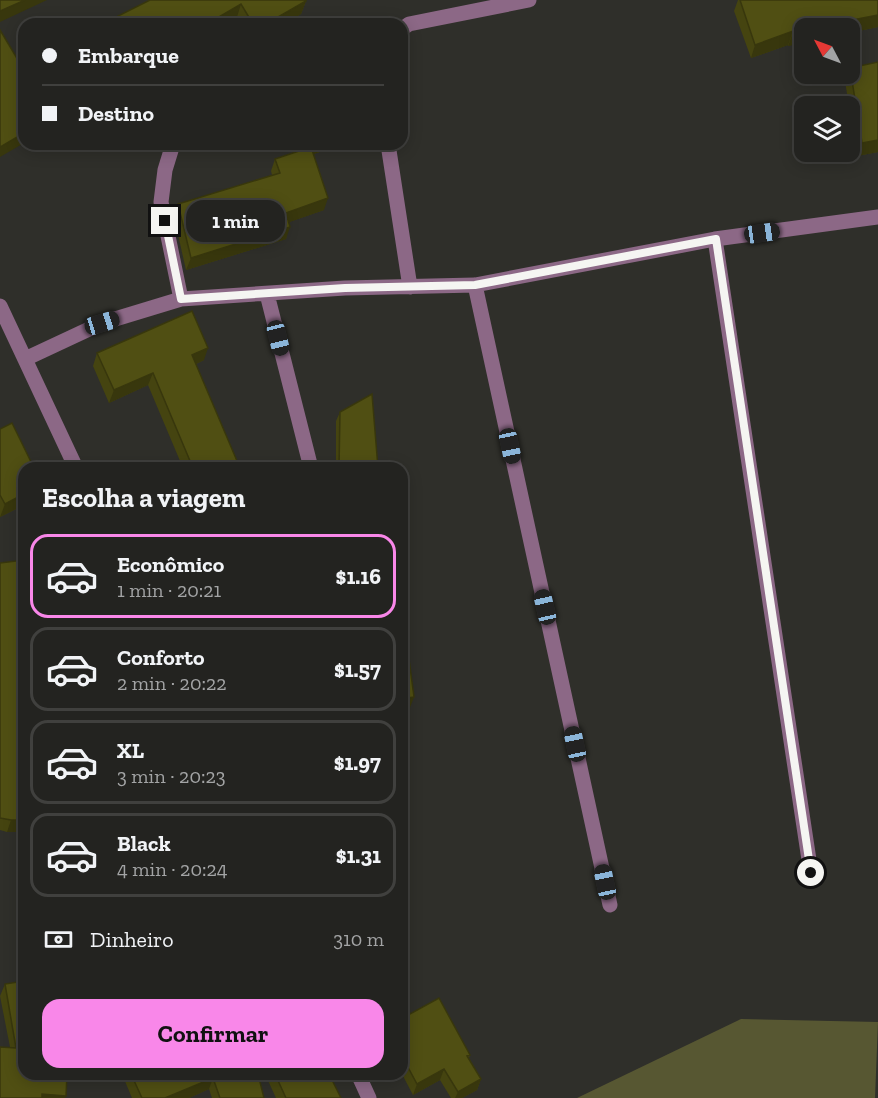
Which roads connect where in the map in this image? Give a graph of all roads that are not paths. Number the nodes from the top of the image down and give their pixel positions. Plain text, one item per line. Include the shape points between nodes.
1 (529, 0) edge
2 (408, 25) edge
3 (171, 150) edge
4 (389, 150) edge
5 (878, 217) edge
6 (716, 239) junction
7 (475, 285) junction
8 (410, 287) junction
9 (267, 294) junction
10 (181, 299) junction
11 (0, 306) edge
12 (25, 359) junction
13 (73, 462) edge
14 (309, 462) edge
15 (811, 873) dead end
16 (610, 905) dead end
17 (361, 1080) edge
18 (369, 1098) edge

1 - 2 street
3 - 10 street via 161,202
4 - 8 street
5 - 6 street
6 - 7 street
6 - 15 street
7 - 8 street
7 - 16 street
8 - 9 street
9 - 10 street
9 - 14 street
10 - 12 street via 102,323
11 - 12 street
12 - 13 street
17 - 18 street

